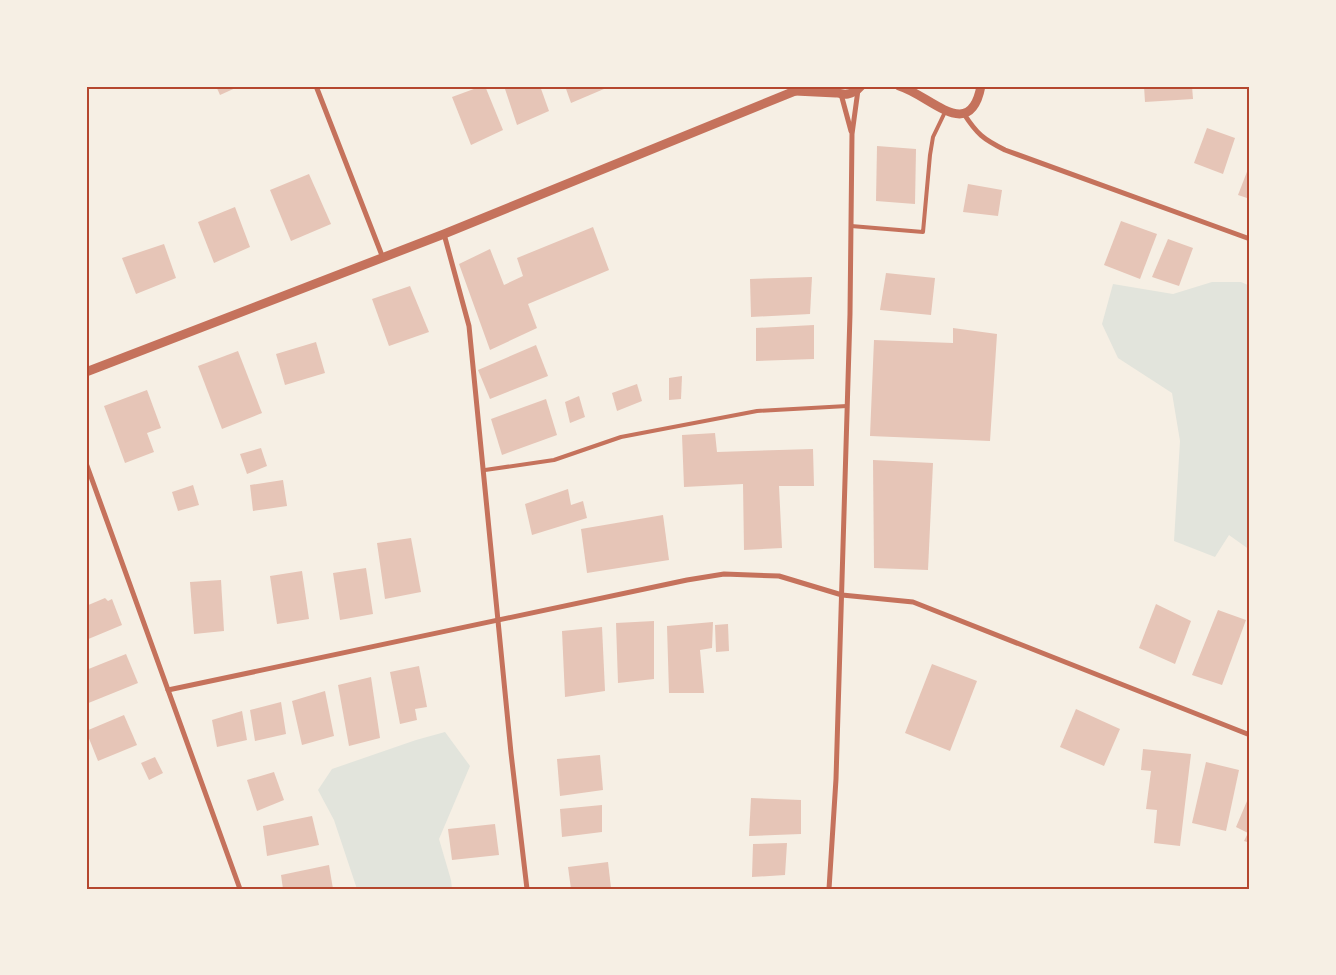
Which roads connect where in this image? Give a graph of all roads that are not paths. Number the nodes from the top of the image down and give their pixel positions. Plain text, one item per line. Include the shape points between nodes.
1 (316, 86) edge
2 (899, 86) edge
3 (982, 86) edge
4 (798, 88) edge
5 (860, 88) edge
6 (835, 91) edge
7 (946, 110) junction
8 (964, 114) junction
9 (852, 134) junction
10 (851, 226) junction
11 (444, 234) junction
12 (1250, 239) edge
13 (383, 258) junction
14 (86, 372) edge
15 (847, 406) junction
16 (86, 463) edge
17 (485, 470) junction
18 (842, 595) junction
19 (499, 621) junction
20 (168, 690) junction
21 (1250, 735) edge
22 (240, 889) edge
23 (528, 889) edge
24 (829, 889) edge

1 - 13 street
2 - 7 street
3 - 8 street via 973,108
4 - 6 street
4 - 11 street
5 - 6 street via 849,94
5 - 9 street
6 - 9 street
7 - 8 street via 955,115
7 - 10 lane via 933,137 923,232
8 - 12 street via 986,141 1005,150
9 - 10 street
10 - 15 street
11 - 13 street
11 - 17 street via 469,326
13 - 14 street
15 - 17 lane via 757,411 621,437 554,460
15 - 18 street
16 - 20 street
17 - 19 street
18 - 19 street via 779,576 724,574
18 - 21 street via 913,602
18 - 24 street
19 - 20 street
19 - 23 street
20 - 22 street

